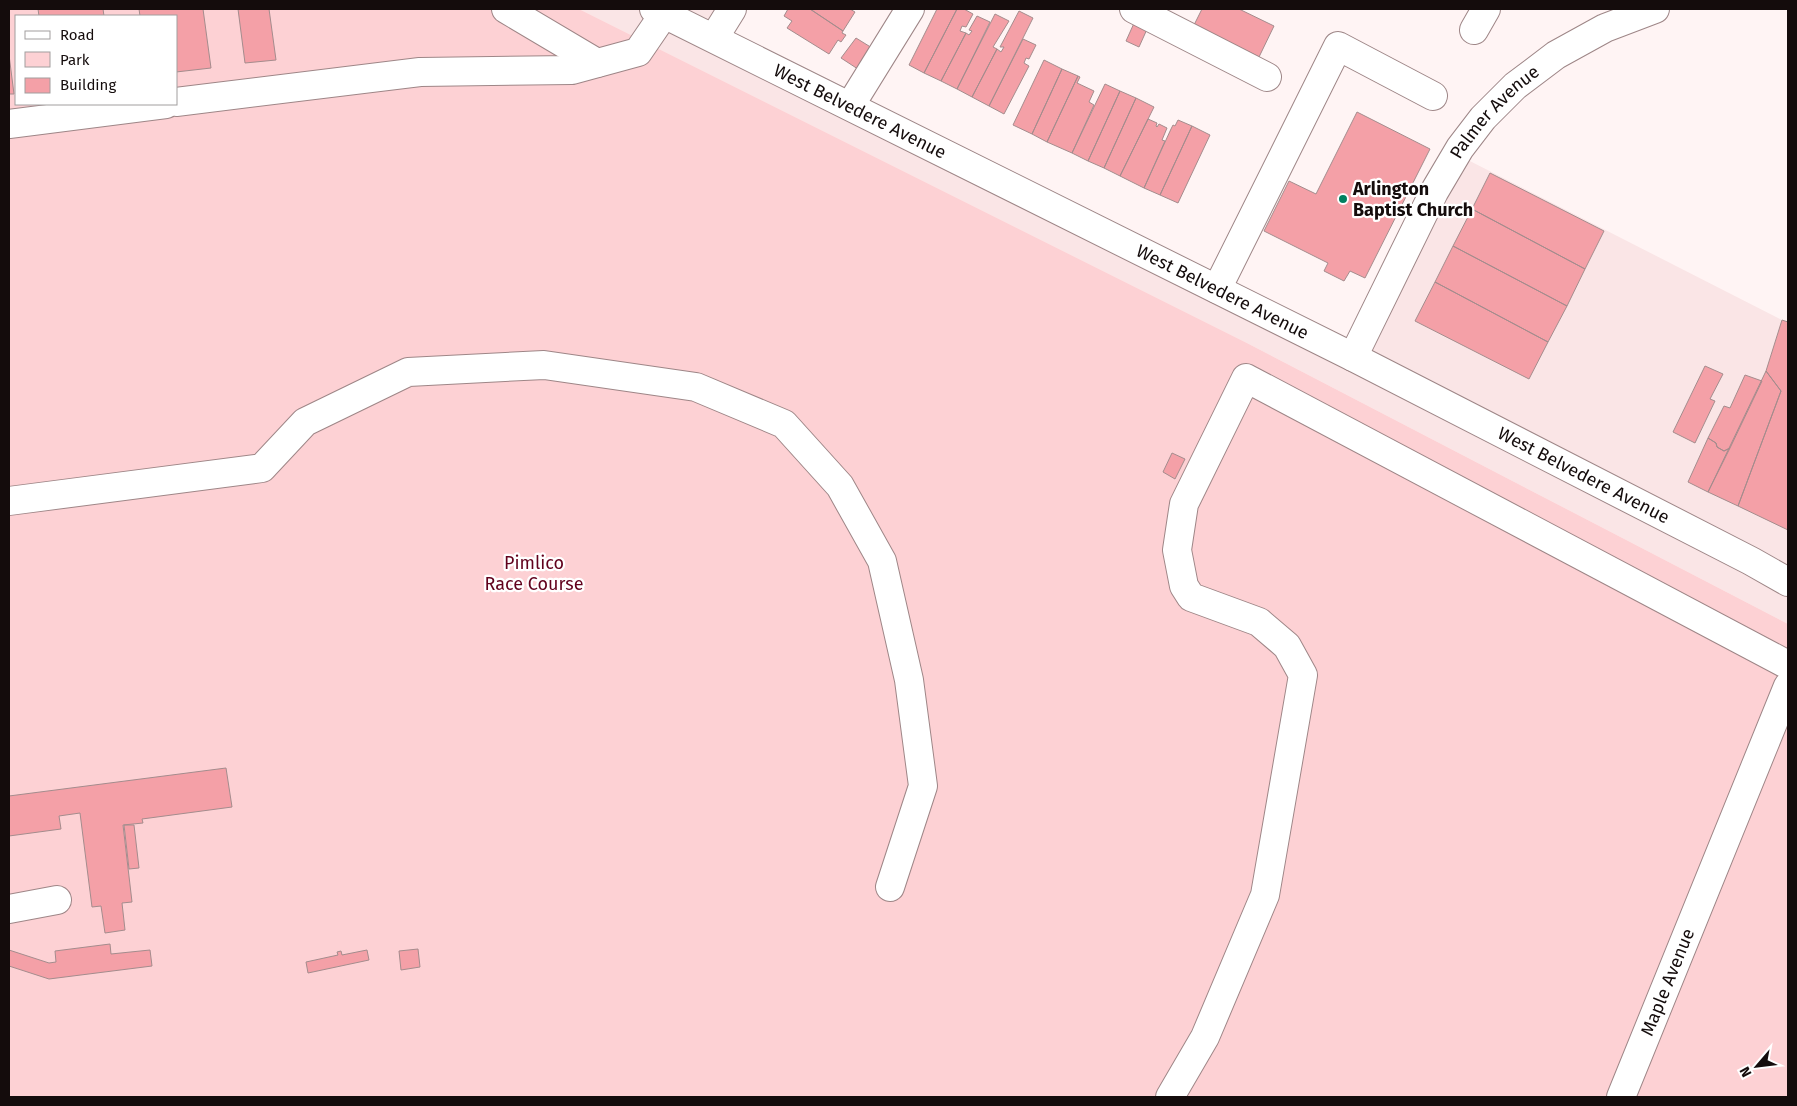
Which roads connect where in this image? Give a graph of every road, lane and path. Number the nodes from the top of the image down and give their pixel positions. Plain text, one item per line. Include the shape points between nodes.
1 (506, 9) edge
2 (732, 9) edge
3 (910, 9) edge
4 (1134, 9) edge
5 (1655, 9) edge
6 (659, 11) edge
7 (1180, 19) edge
8 (714, 38) junction
9 (597, 63) junction
10 (1267, 77) dead end
11 (1433, 96) dead end
12 (178, 102) edge
13 (158, 105) edge
14 (850, 106) junction
15 (9, 124) edge
16 (1217, 289) junction
17 (1353, 357) junction
18 (9, 501) edge
19 (1788, 582) edge
20 (1788, 665) edge
21 (1788, 686) edge
22 (890, 887) dead end
23 (57, 900) dead end
24 (9, 909) edge
25 (1170, 1097) edge
26 (1621, 1097) edge

1 - 9 main road
2 - 8 main road
3 - 14 main road
4 - 7 main road
5 - 17 main road, Palmer Avenue via 1605,28 1556,56 1515,86 1483,118 1460,148 1434,192
6 - 8 main road, West Belvedere Avenue
6 - 9 main road via 638,52
7 - 10 main road
8 - 14 main road, West Belvedere Avenue
9 - 12 main road via 572,70 420,72
11 - 16 main road via 1338,46
13 - 15 main road
14 - 16 main road, West Belvedere Avenue
16 - 17 main road, West Belvedere Avenue
17 - 19 main road, West Belvedere Avenue
18 - 22 main road via 262,468 305,422 408,372 544,365 696,387 784,424 840,486 882,561 901,643 923,786
20 - 25 main road via 1246,378 1184,504 1177,550 1184,586 1190,597 1259,622 1287,646 1304,675 1266,895 1205,1037
21 - 26 main road, Maple Avenue
23 - 24 main road

